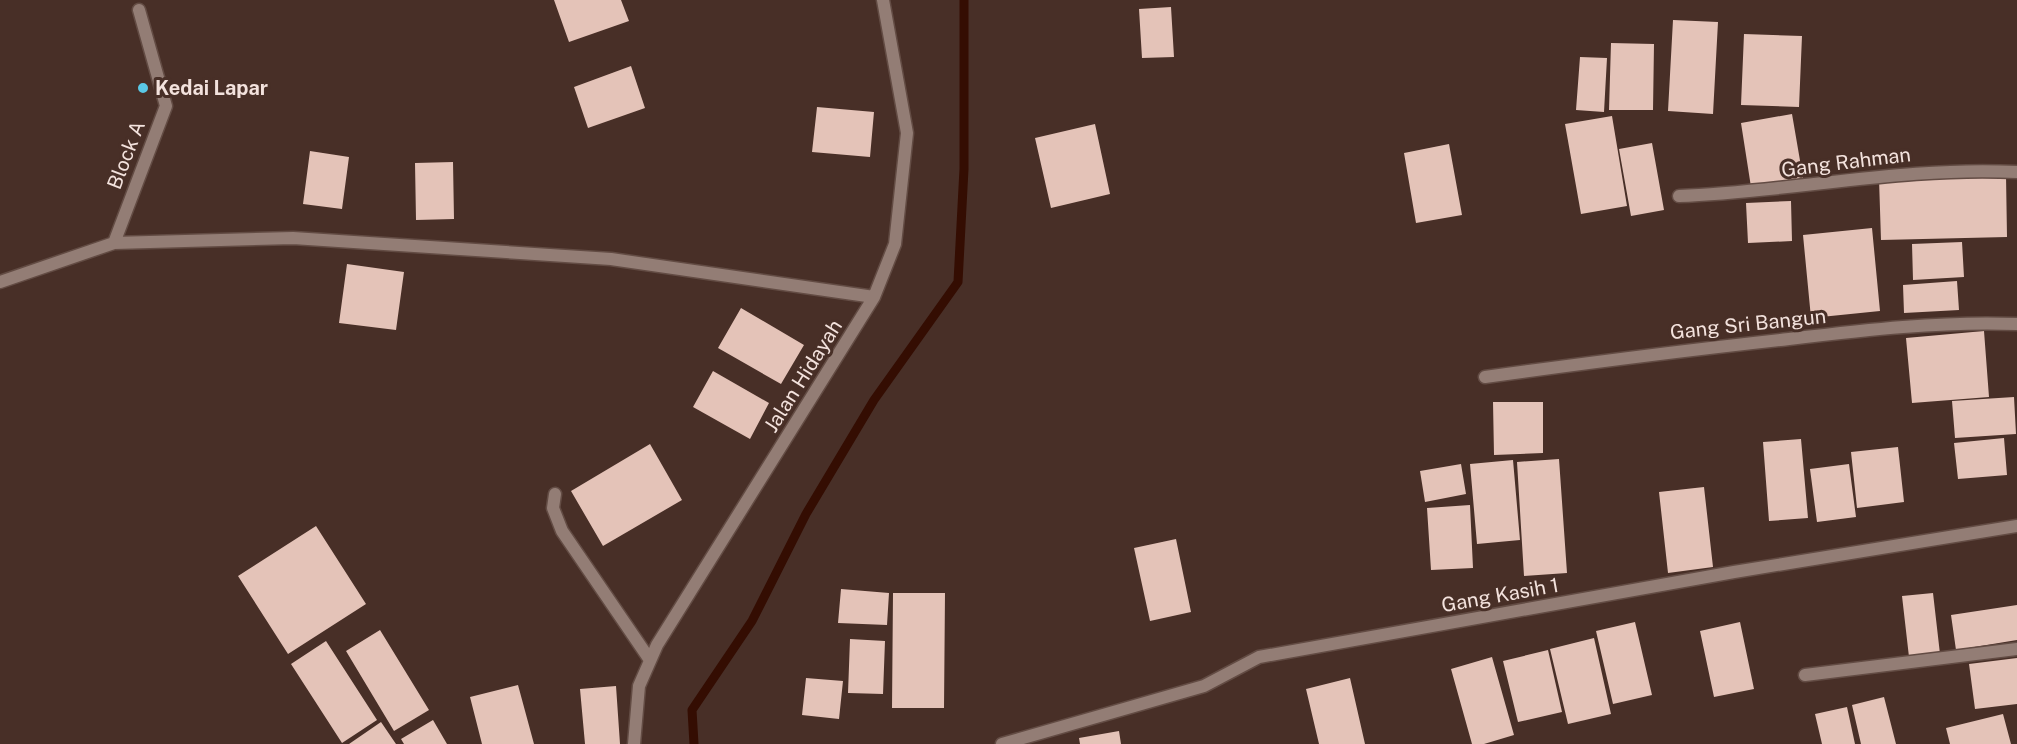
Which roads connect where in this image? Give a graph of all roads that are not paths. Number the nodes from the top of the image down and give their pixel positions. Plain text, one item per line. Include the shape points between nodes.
1 (883, 0) edge
2 (139, 10) dead end
3 (2017, 172) edge
4 (1679, 196) dead end
5 (114, 243) junction
6 (0, 282) edge
7 (874, 297) junction
8 (2017, 324) edge
9 (1485, 377) dead end
10 (555, 494) dead end
11 (2017, 526) edge
12 (2017, 649) edge
13 (650, 660) junction
14 (1805, 675) dead end
15 (634, 744) edge
16 (1002, 744) edge

1 - 7 street, Jalan Hidayah via 908,133 895,244
2 - 5 street, Block A via 166,106
3 - 4 street, Gang Rahman via 1968,170 1864,177 1736,194
5 - 6 street
5 - 7 street via 293,238 611,259
7 - 13 street, Jalan Hidayah
8 - 9 street, Gang Sri Bangun via 1979,322 1874,329
10 - 13 street via 553,508 562,531
11 - 16 street, Gang Kasih 1 via 1259,657 1204,686
12 - 14 street
13 - 15 street, Jalan Hidayah via 639,686

